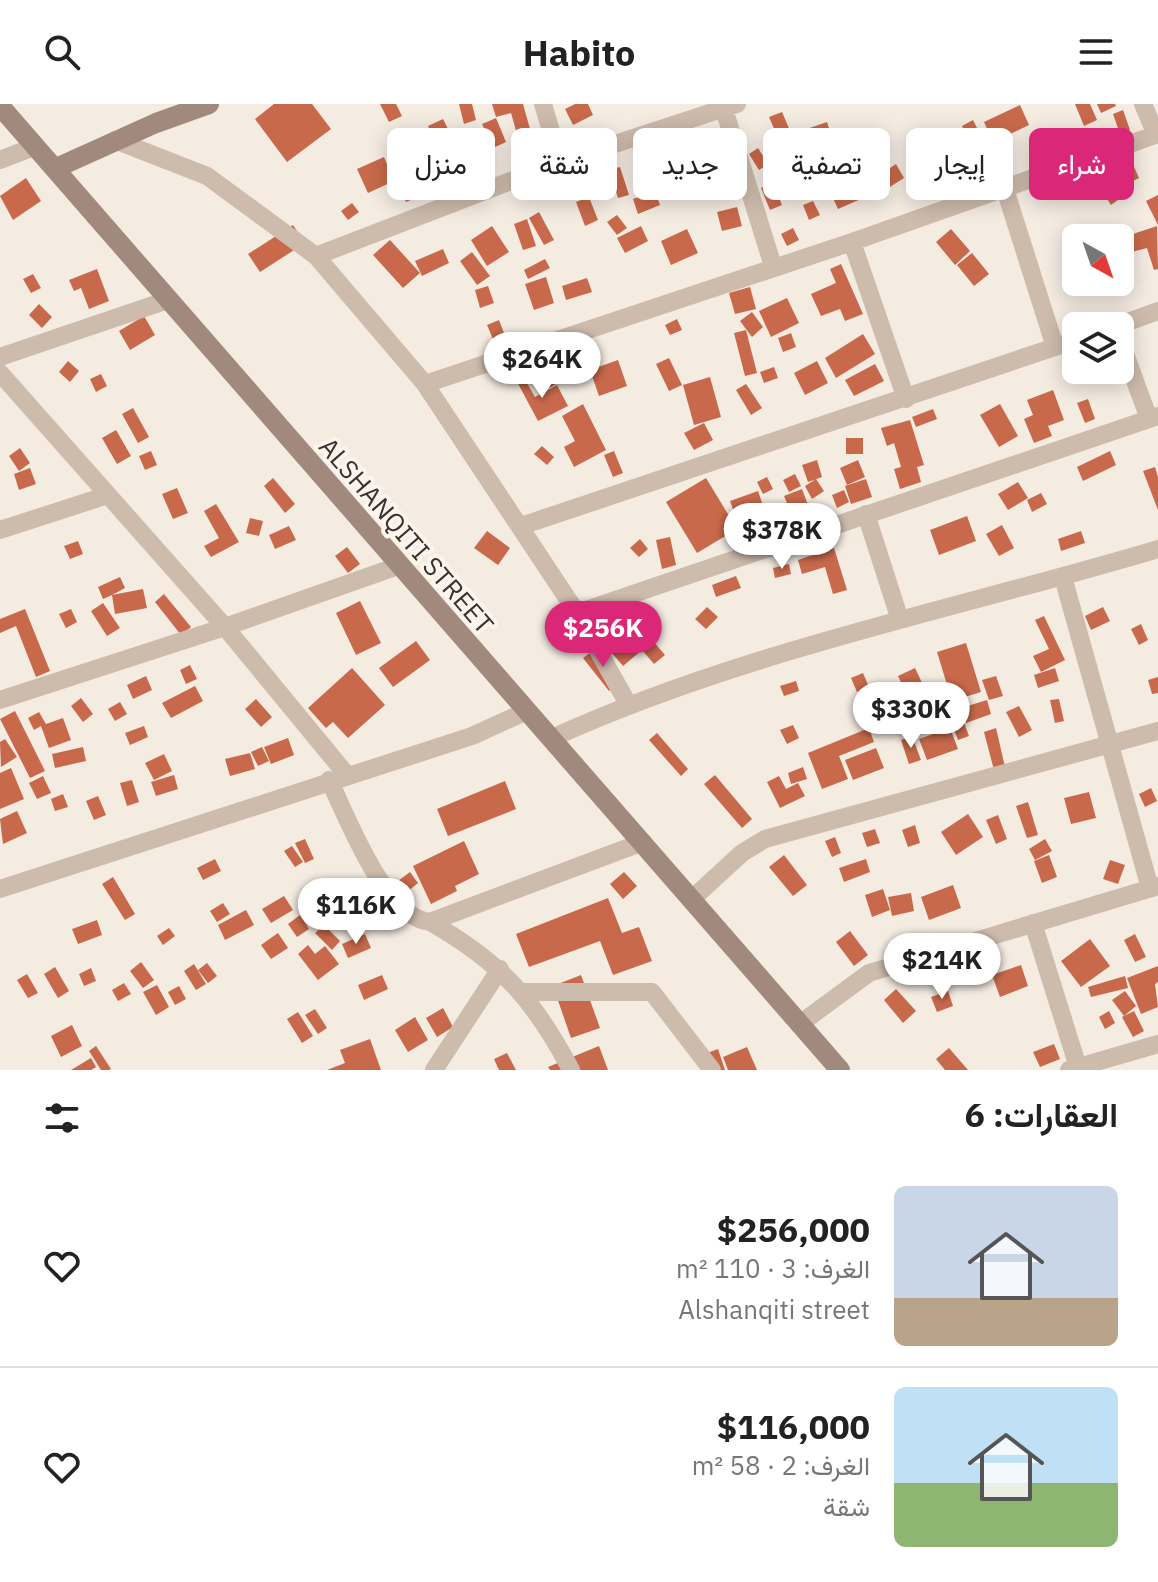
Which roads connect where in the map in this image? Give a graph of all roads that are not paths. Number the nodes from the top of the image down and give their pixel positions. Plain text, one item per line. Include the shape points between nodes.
1 (209, 104) edge
2 (543, 104) edge
3 (1143, 104) edge
4 (0, 106) edge
5 (731, 106) edge
6 (550, 128) edge
7 (1157, 134) edge
8 (115, 140) junction
9 (617, 143) edge
10 (36, 146) junction
11 (0, 160) edge
12 (56, 168) junction
13 (511, 181) edge
14 (1013, 186) edge
15 (973, 200) edge
16 (1008, 200) edge
17 (852, 242) junction
18 (316, 256) junction
19 (773, 266) junction
20 (168, 300) junction
21 (1158, 311) edge
22 (1134, 320) edge
23 (1062, 345) edge
24 (1055, 347) junction
25 (0, 357) edge
26 (0, 373) edge
27 (1134, 373) edge
28 (425, 384) junction
29 (906, 399) junction
30 (1153, 417) edge
31 (108, 495) junction
32 (866, 514) junction
33 (521, 526) junction
34 (0, 530) edge
35 (1158, 549) edge
36 (398, 566) junction
37 (1063, 577) junction
38 (577, 613) junction
39 (900, 620) junction
40 (225, 627) junction
41 (0, 700) edge
42 (628, 704) junction
43 (527, 711) junction
44 (1158, 731) edge
45 (552, 738) junction
46 (1110, 744) junction
47 (337, 777) junction
48 (643, 842) junction
49 (1154, 887) edge
50 (0, 889) edge
51 (693, 898) junction
52 (430, 922) junction
53 (1033, 923) junction
54 (500, 969) junction
55 (520, 992) junction
56 (801, 1023) junction
57 (1158, 1044) edge
58 (1074, 1068) edge
59 (434, 1070) edge
60 (571, 1070) edge
61 (712, 1070) edge
62 (840, 1070) edge

1 - 8 street
2 - 6 street
3 - 7 street
4 - 10 street, ALSHANQITI STREET
5 - 9 street
5 - 19 street
7 - 14 street
8 - 12 street
8 - 18 street via 207,176
10 - 11 street
10 - 12 street, ALSHANQITI STREET
12 - 20 street, ALSHANQITI STREET
13 - 18 street
15 - 17 street
16 - 24 street
17 - 19 street
17 - 29 street
18 - 28 street
19 - 28 street
20 - 25 street
20 - 36 street, ALSHANQITI STREET
21 - 22 street
23 - 24 street
24 - 29 street
26 - 31 street
27 - 30 street
28 - 33 street
29 - 33 street
30 - 32 street
31 - 34 street
31 - 40 street
32 - 38 street
32 - 39 street
33 - 38 street
35 - 37 street
36 - 40 street
36 - 43 street, ALSHANQITI STREET
37 - 39 street
37 - 46 street
38 - 42 street
39 - 42 street
40 - 41 street
40 - 47 street
42 - 45 street
43 - 45 street, ALSHANQITI STREET
43 - 47 street via 472,736
44 - 46 street
45 - 48 street, ALSHANQITI STREET
46 - 49 street
46 - 51 street via 765,839
47 - 50 street
47 - 52 street via 373,870 403,912 415,921
48 - 51 street, ALSHANQITI STREET
48 - 52 street
49 - 53 street
51 - 56 street, ALSHANQITI STREET
52 - 54 street
53 - 56 street via 869,973
53 - 58 street
54 - 55 street
54 - 59 street
55 - 60 street
55 - 61 street via 652,992
56 - 62 street, ALSHANQITI STREET
57 - 58 street

